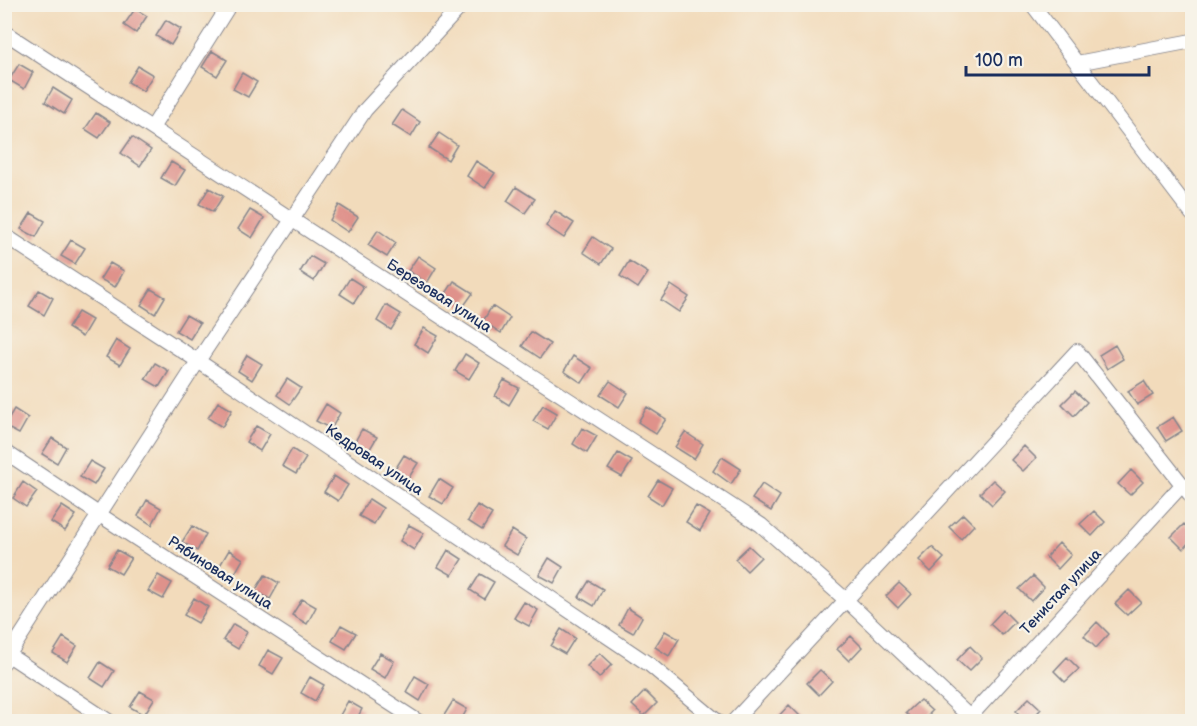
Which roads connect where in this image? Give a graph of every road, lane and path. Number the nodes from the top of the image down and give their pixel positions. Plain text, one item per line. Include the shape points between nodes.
1 (230, 4) edge
2 (463, 4) edge
3 (1032, 4) edge
4 (4, 32) edge
5 (1192, 41) edge
6 (1077, 63) junction
7 (152, 128) junction
8 (1192, 214) edge
9 (292, 219) junction
10 (4, 235) edge
11 (198, 361) junction
12 (4, 452) edge
13 (1182, 485) junction
14 (1192, 497) edge
15 (100, 515) junction
16 (846, 600) junction
17 (6, 656) edge
18 (970, 720) edge
19 (110, 722) edge
20 (419, 722) edge
21 (718, 722) edge
22 (733, 722) edge

1 - 7 street
2 - 9 street via 365,110
3 - 6 street
4 - 7 street, Березовая улица
5 - 6 street
6 - 8 street
7 - 9 street, Березовая улица
9 - 11 street
9 - 16 street, Березовая улица via 761,525
10 - 11 street, Кедровая улица
11 - 15 street
11 - 21 street, Кедровая улица via 650,665
12 - 15 street, Рябиновая улица
13 - 14 street
13 - 16 street via 1077,351
13 - 18 street, Тенистая улица
15 - 17 street
15 - 20 street, Рябиновая улица
16 - 18 street, Березовая улица
16 - 22 street
17 - 19 street

